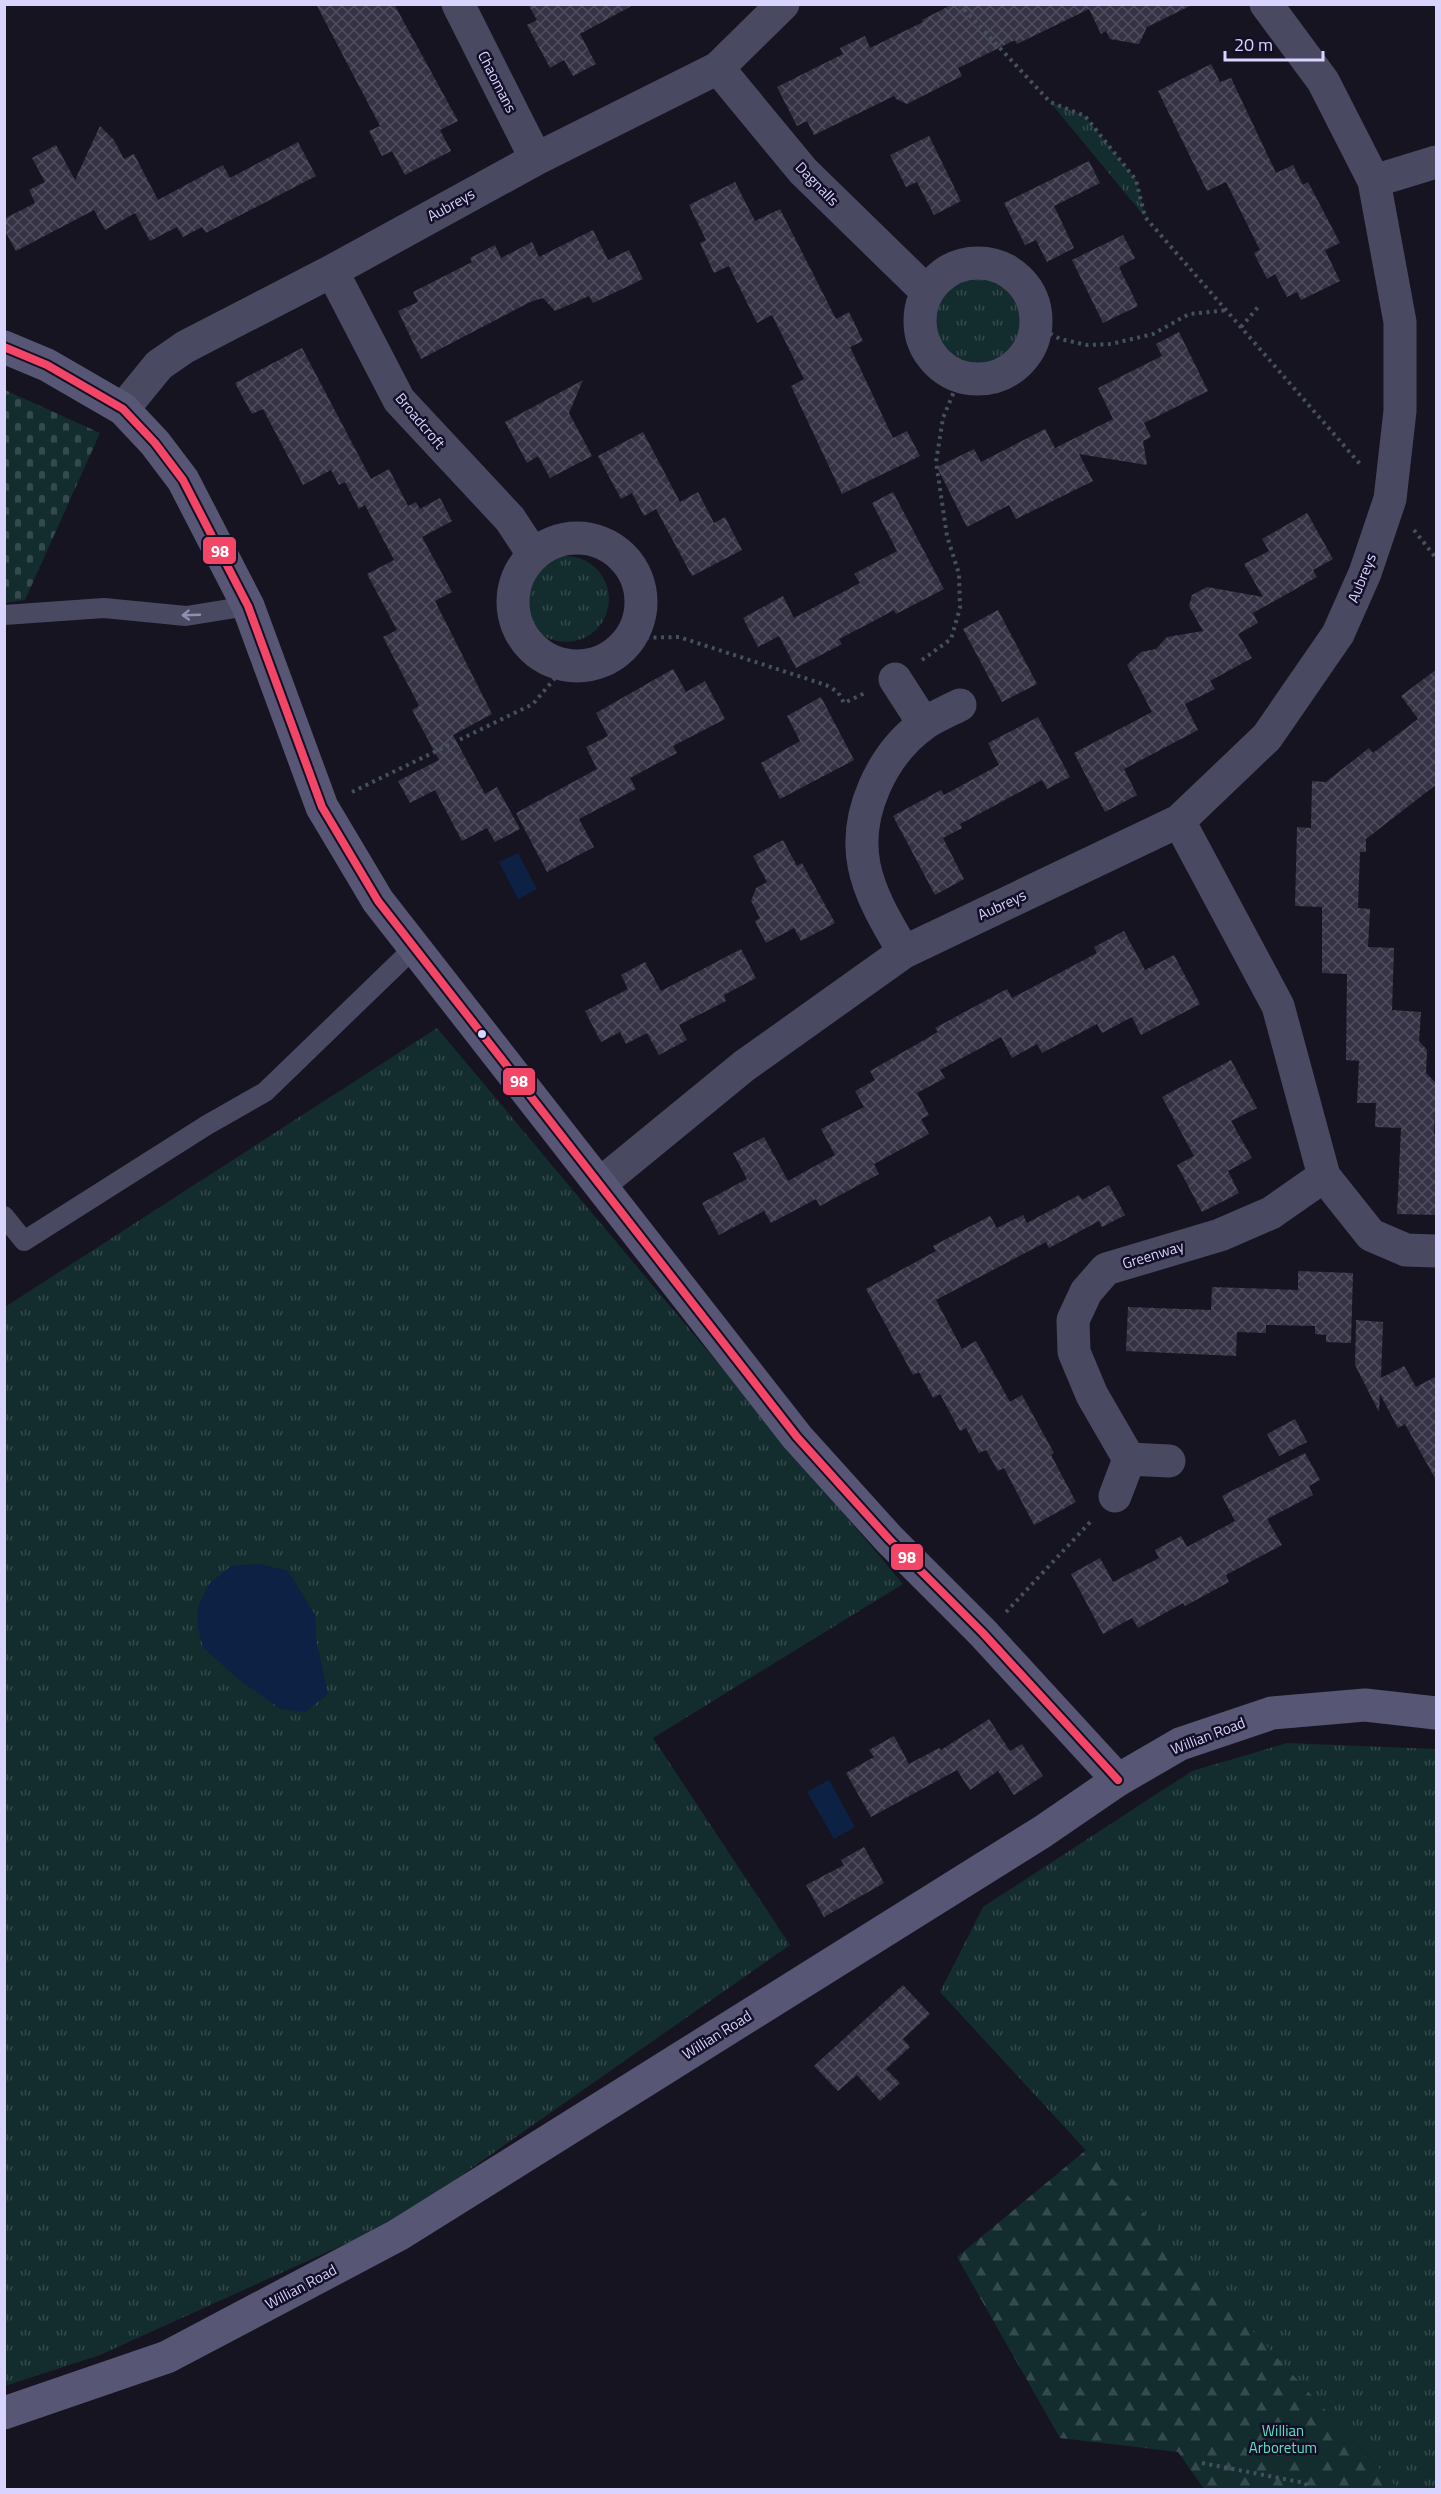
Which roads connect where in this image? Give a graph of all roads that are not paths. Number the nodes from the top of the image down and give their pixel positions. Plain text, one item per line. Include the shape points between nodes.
1 (458, 4) edge
2 (783, 4) edge
3 (1266, 4) edge
4 (717, 68) junction
5 (536, 159) junction
6 (1437, 162) edge
7 (1374, 181) junction
8 (332, 271) junction
9 (926, 291) junction
10 (4, 347) edge
11 (123, 410) junction
12 (533, 554) junction
13 (248, 606) junction
14 (4, 615) edge
15 (895, 679) road end
16 (960, 705) dead end
17 (924, 724) junction
18 (1179, 821) junction
19 (415, 947) junction
20 (904, 952) junction
21 (1324, 1176) junction
22 (600, 1184) junction
23 (4, 1215) edge
24 (1437, 1251) edge
25 (1129, 1459) junction
26 (1169, 1461) dead end
27 (1115, 1496) road end
28 (1437, 1713) edge
29 (1118, 1780) junction
30 (4, 2413) edge

1 - 5 street, Chaomans
2 - 4 street, Aubreys
3 - 7 street, Aubreys via 1323,81
4 - 5 street, Aubreys
4 - 9 street, Dagnalls via 803,171
5 - 8 street, Aubreys
6 - 7 street
7 - 18 street, Aubreys via 1400,322 1400,411 1390,499 1365,573 1338,634 1267,737
8 - 11 street, Aubreys via 185,347 159,365
8 - 12 street, Broadcroft via 399,400 510,519
9 - 9 street via 919,328 928,353 948,372 960,377 1001,375 1021,362 1034,341 1037,326 1027,286 1010,270 975,261 943,272
10 - 11 street via 47,365
11 - 13 street via 183,480
12 - 12 street via 513,593 514,615 526,641 545,657 566,665 586,666 614,656 631,638 641,615 641,587 627,559 601,541 569,538 552,542
13 -> 14 lane via 186,616 104,608
13 - 19 street via 322,807 378,901
15 - 17 street
16 - 17 street
17 - 20 street via 882,772 870,796 864,824 864,865 884,918
18 - 20 street, Aubreys
18 - 21 street via 1278,1006
19 - 22 street
19 - 23 lane via 265,1092 24,1241
20 - 22 street, Aubreys via 744,1066
21 - 24 street via 1371,1235 1406,1251
21 - 25 street, Greenway via 1271,1213 1220,1235 1106,1269 1086,1292 1073,1320 1074,1352 1092,1395
22 - 29 street via 797,1437
25 - 26 street
25 - 27 street
28 - 29 street, Willian Road via 1365,1705 1272,1713 1180,1744
29 - 30 street, Willian Road via 1042,1832 398,2235 167,2357

